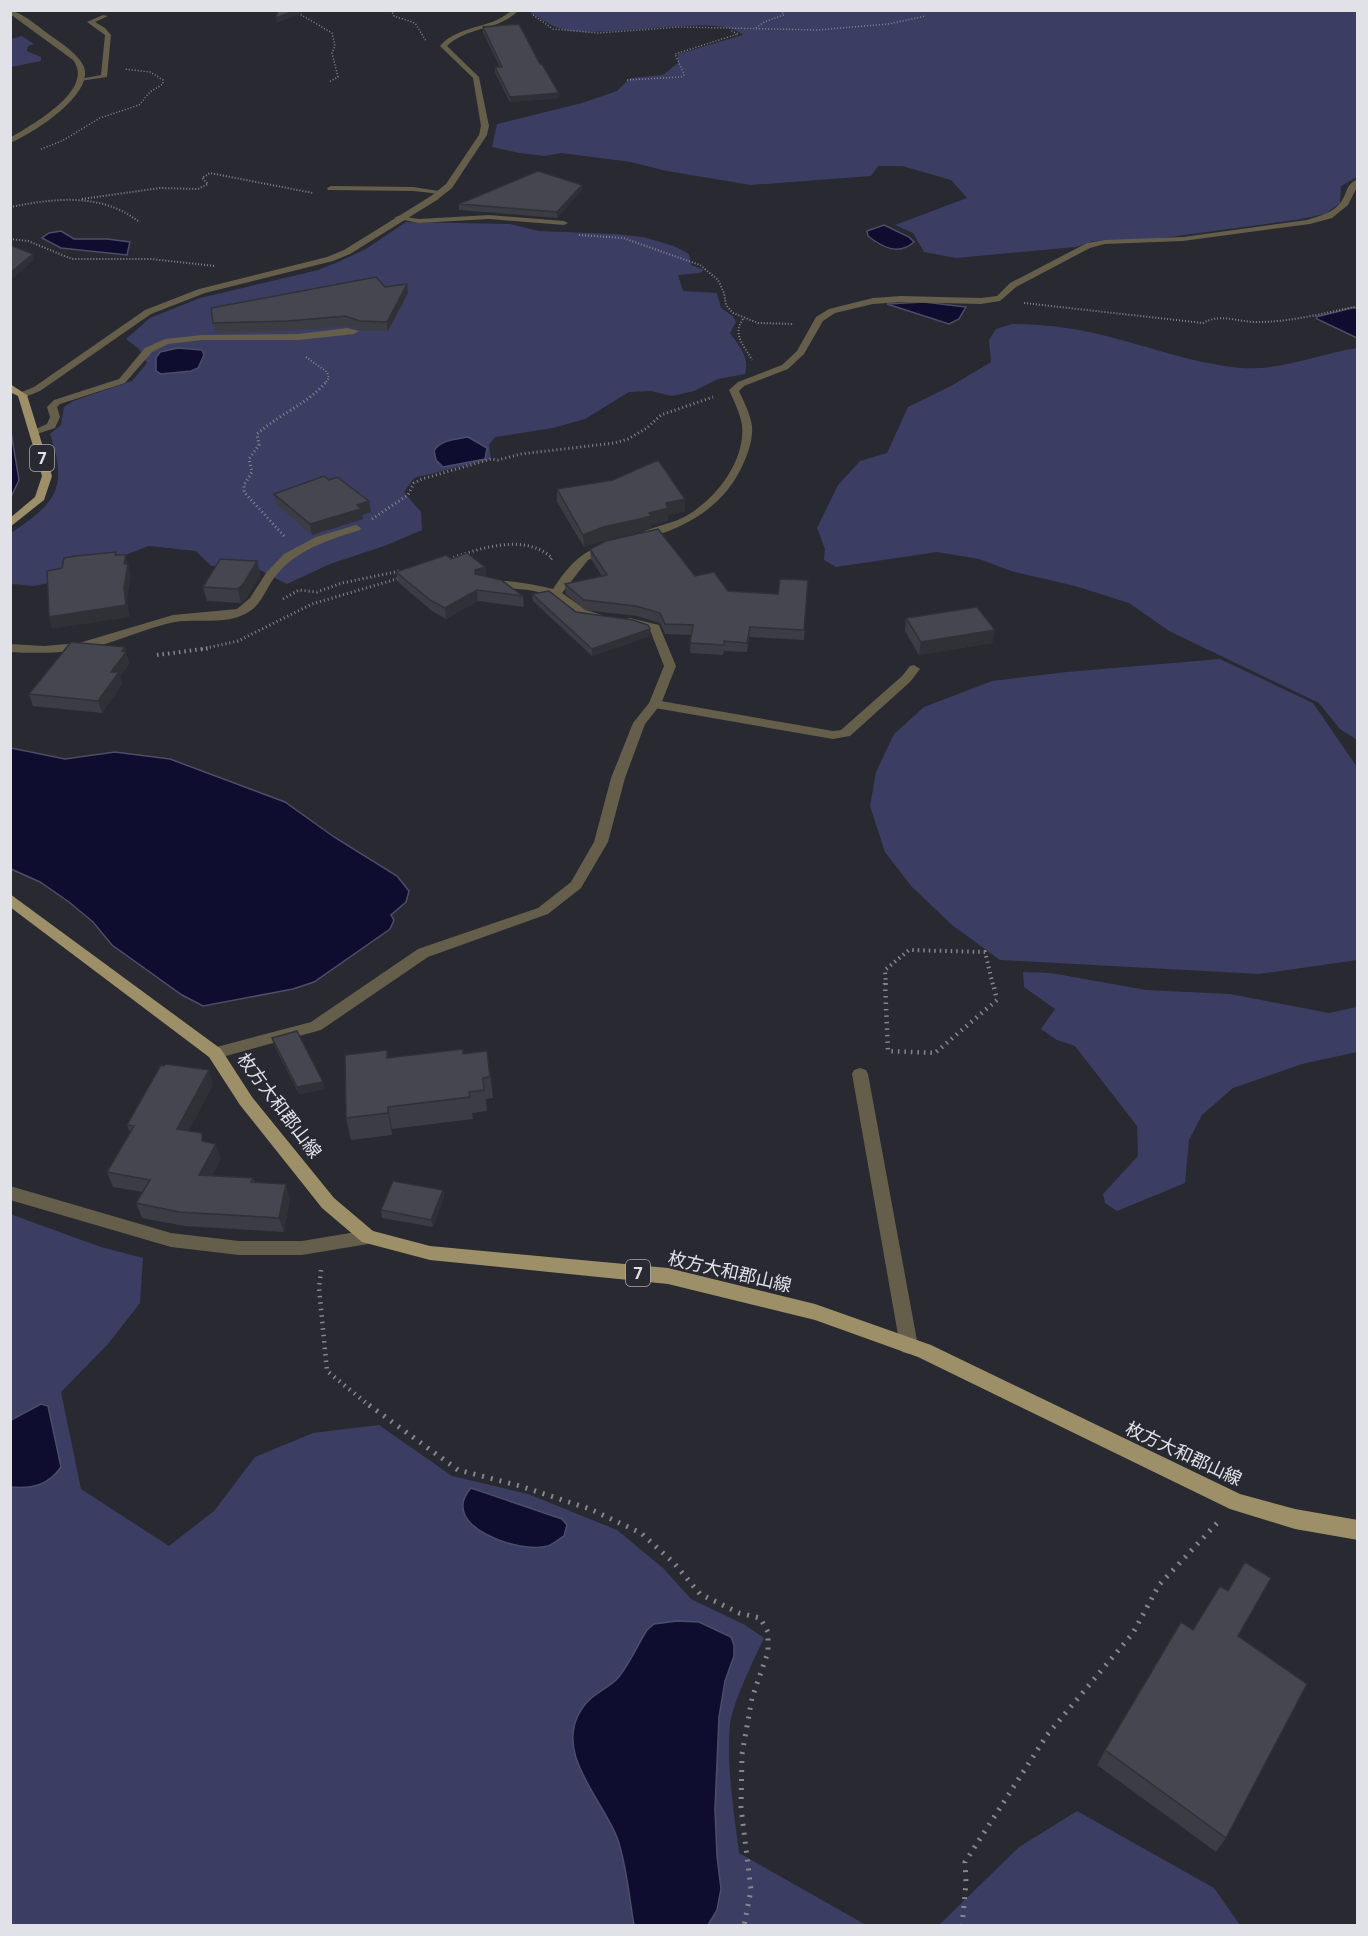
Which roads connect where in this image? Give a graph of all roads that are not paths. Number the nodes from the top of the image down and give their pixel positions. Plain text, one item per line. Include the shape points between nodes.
1 (10, 11) edge
2 (515, 12) edge
3 (105, 16) dead end
4 (82, 80) junction
5 (10, 141) edge
6 (1358, 180) edge
7 (331, 188) road end
8 (441, 192) junction
9 (398, 218) junction
10 (564, 223) dead end
11 (354, 331) edge
12 (10, 387) edge
13 (22, 395) junction
14 (34, 432) junction
15 (10, 524) edge
16 (356, 528) road end
17 (483, 583) edge
18 (555, 594) junction
19 (10, 648) edge
20 (914, 669) dead end
21 (655, 704) junction
22 (10, 899) edge
23 (215, 1053) junction
24 (860, 1074) dead end
25 (10, 1193) edge
26 (368, 1237) junction
27 (909, 1346) junction
28 (1358, 1530) edge

1 - 4 street via 80,65
2 - 8 street via 494,23 457,33 443,45 476,77 485,126 479,141
3 - 4 street via 90,22 108,35 104,76
4 - 5 street via 70,99
6 - 18 street via 1351,186 1345,203 1329,216 1307,222 1183,239 1087,246 1013,285 1000,298 873,301 832,311 819,319 801,352 785,367 734,390 747,427 746,437 720,494 701,512 676,524 593,549 574,566
7 - 8 street
8 - 9 street
9 - 10 street
9 - 13 street via 330,259 202,291 148,312 37,389
11 - 14 street via 164,343 152,348 122,381 57,402 52,407 55,417 51,426
12 - 13 main road
13 - 14 main road, 7
14 - 15 main road, 7 via 47,476 40,498
16 - 19 street via 311,542 287,555 245,610 165,620 99,642 62,649
17 - 18 street
18 - 21 street via 581,615 655,628 670,666
20 - 21 street via 845,733 833,735
21 - 23 street via 639,723 618,778 601,842 576,885 543,911 423,953 316,1026
22 - 23 main road, 枚方大和郡山線 / 7
23 - 26 main road, 枚方大和郡山線 / 7 via 246,1101 328,1203
24 - 27 street
25 - 26 street via 171,1240 239,1248 303,1248
26 - 27 main road, 枚方大和郡山線 / 7 via 430,1253 668,1276 815,1312
27 - 28 main road, 枚方大和郡山線 / 7 via 1237,1502 1295,1519

